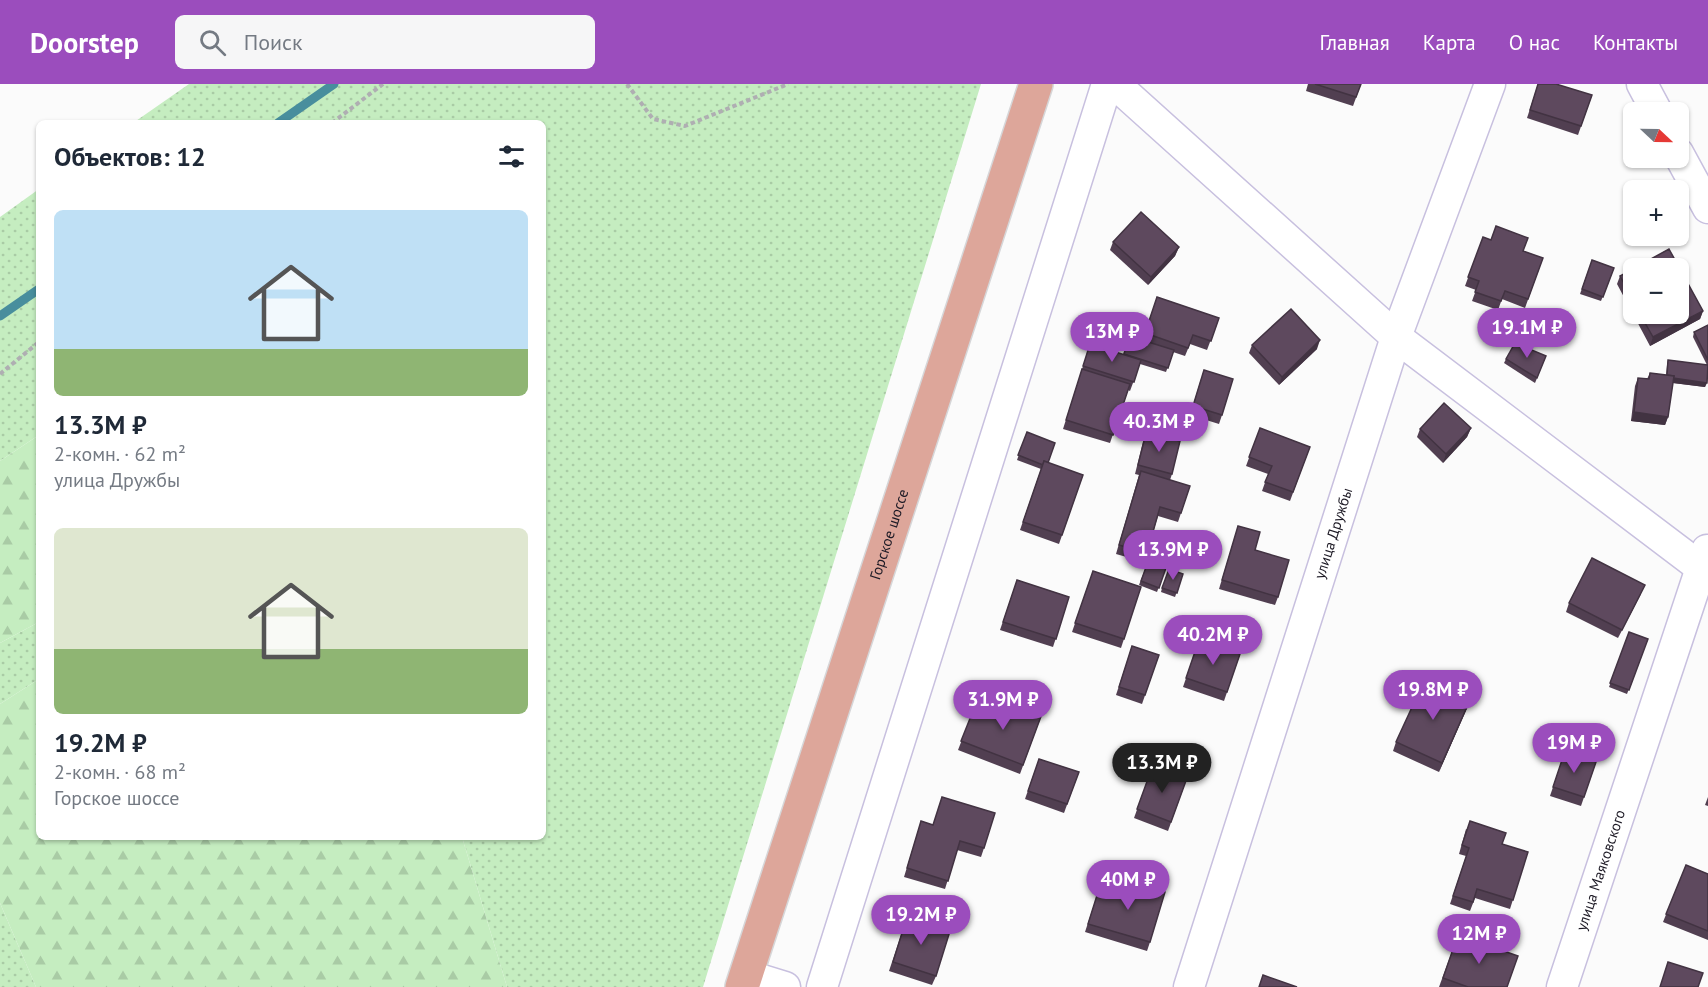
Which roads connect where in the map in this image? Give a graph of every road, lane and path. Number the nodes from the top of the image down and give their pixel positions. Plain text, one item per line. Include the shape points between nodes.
1 (382, 84) edge
2 (627, 84) edge
3 (788, 84) edge
4 (1036, 84) edge
5 (1107, 84) edge
6 (1115, 84) edge
7 (1490, 84) edge
8 (1642, 84) edge
9 (1652, 102) edge
10 (336, 120) edge
11 (1686, 168) edge
12 (1708, 208) edge
13 (1396, 337) junction
14 (36, 344) edge
15 (0, 374) edge
16 (1704, 557) edge
17 (744, 981) edge
18 (785, 987) edge
19 (822, 987) edge
20 (1189, 987) edge
21 (1562, 987) edge

1 - 10 path
2 - 3 path via 653,119 685,126
4 - 17 main road, Горское шоссе
5 - 19 street
6 - 13 street
7 - 13 street, улица Дружбы
8 - 9 street
11 - 12 street
13 - 16 street
13 - 20 street, улица Дружбы
14 - 15 path
16 - 21 street, улица Маяковского
17 - 18 street

